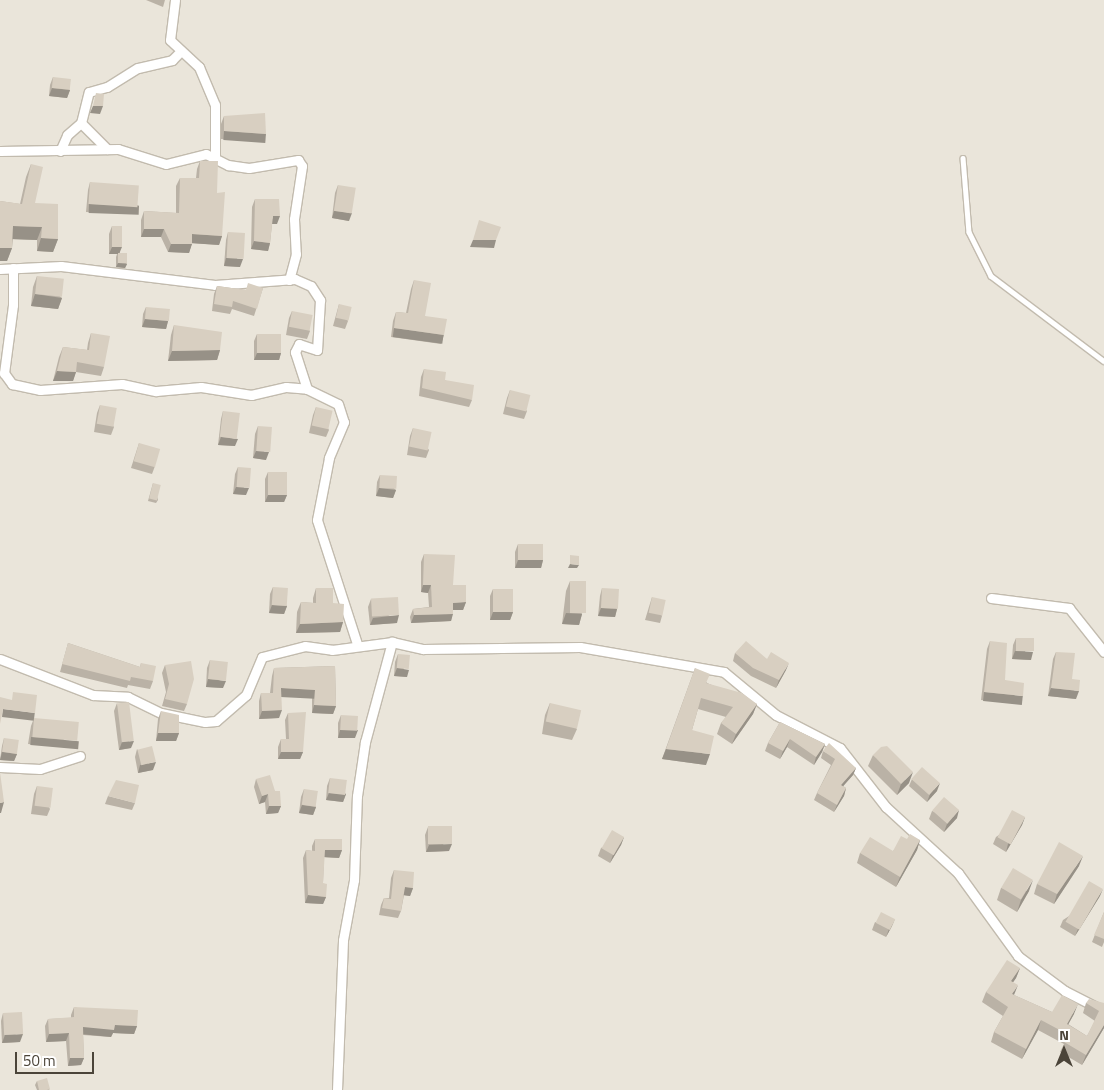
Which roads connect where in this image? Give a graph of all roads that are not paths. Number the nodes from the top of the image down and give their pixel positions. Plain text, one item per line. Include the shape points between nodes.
1 (175, 0) edge
2 (179, 53) junction
3 (81, 123) junction
4 (107, 149) junction
5 (0, 151) edge
6 (60, 151) junction
7 (215, 156) junction
8 (963, 158) dead end
9 (12, 268) junction
10 (0, 269) edge
11 (289, 280) junction
12 (1104, 361) edge
13 (307, 389) junction
14 (991, 598) dead end
15 (392, 642) junction
16 (357, 644) junction
17 (1104, 652) edge
18 (0, 659) edge
19 (80, 756) dead end
20 (0, 767) edge
21 (1104, 1011) edge
22 (337, 1090) edge

1 - 2 street via 170,40
2 - 3 street via 172,60 138,68 107,87 89,92
2 - 7 street via 198,67 215,105
3 - 4 street
3 - 6 street via 67,135
4 - 6 street
4 - 7 street via 134,151 166,164
5 - 6 street
7 - 11 street via 237,167 277,160 302,163 294,219 296,254
8 - 12 lane via 969,232 991,276
9 - 10 street
9 - 11 street via 62,266 215,285
9 - 13 street via 13,305 4,373 12,384 40,390 122,384 156,391 206,388 251,395 286,387
11 - 13 street via 311,286 320,300 317,350 298,344 294,352
13 - 16 street via 334,401 344,416 317,520
14 - 17 street via 1069,608
15 - 16 street
15 - 21 street via 423,649 580,647 724,672 782,719 840,748 886,807 958,873 1018,956 1065,991
15 - 22 street via 365,742 357,796 354,880 344,940
16 - 18 street via 332,650 305,646 262,657 246,695 216,721 205,722 161,713 128,697 93,695
19 - 20 street via 40,769

